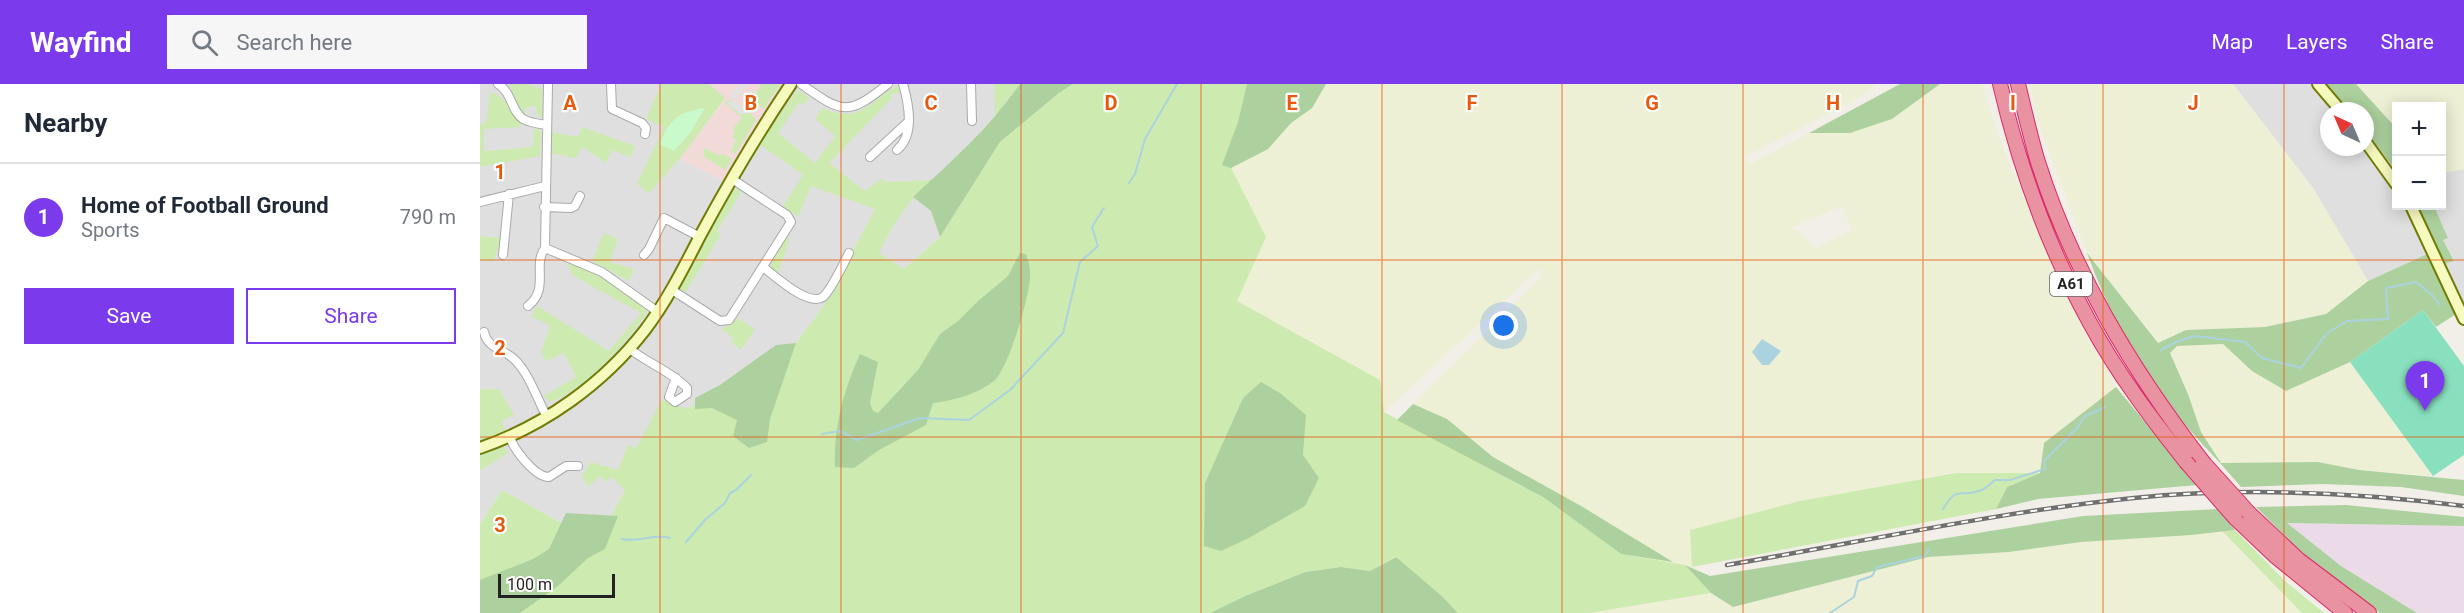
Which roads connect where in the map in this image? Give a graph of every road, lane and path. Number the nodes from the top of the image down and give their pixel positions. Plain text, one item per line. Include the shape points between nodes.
1 (498, 84) edge
2 (548, 84) edge
3 (611, 84) edge
4 (791, 84) edge
5 (801, 84) edge
6 (888, 84) edge
7 (903, 84) edge
8 (971, 84) edge
9 (2000, 84) edge
10 (2018, 84) edge
11 (2318, 84) edge
12 (2333, 102) edge
13 (909, 121) junction
14 (972, 122) dead end
15 (547, 125) junction
16 (645, 134) dead end
17 (897, 150) dead end
18 (2374, 153) edge
19 (870, 157) dead end
20 (2392, 177) edge
21 (732, 179) junction
22 (545, 186) junction
23 (509, 194) junction
24 (580, 196) dead end
25 (480, 202) edge
26 (544, 207) junction
27 (2413, 210) edge
28 (700, 237) junction
29 (545, 248) junction
30 (849, 253) dead end
31 (503, 255) dead end
32 (644, 255) dead end
33 (763, 267) junction
34 (672, 290) junction
35 (528, 306) dead end
36 (658, 312) junction
37 (2464, 319) edge
38 (484, 332) dead end
39 (630, 349) junction
40 (676, 378) dead end
41 (547, 417) junction
42 (510, 437) junction
43 (480, 448) edge
44 (578, 466) dead end
45 (2345, 613) edge
46 (2369, 613) edge

1 - 15 street via 504,87 520,117
2 - 15 street
3 - 16 street via 612,109 642,123
4 - 21 street
5 - 6 street via 828,103 845,108 864,103
7 - 13 street
8 - 14 street
9 - 45 highway, A61, bridge via 2036,202 2063,267 2090,323 2151,418 2235,518
10 - 46 highway, A61, bridge via 2037,159 2080,269 2131,363 2203,462 2249,513 2299,560
11 - 12 street
13 - 17 street via 907,139
13 - 19 street
15 - 22 street
18 - 20 street
21 - 28 street
21 - 33 street via 790,218
22 - 23 street
22 - 26 street
23 - 25 street
23 - 31 street
24 - 26 street via 571,208
26 - 29 street
27 - 37 street
28 - 32 street via 666,215
28 - 34 street
29 - 35 street via 540,255 539,290
29 - 36 street via 602,272
30 - 33 street via 824,296 815,299 802,295
33 - 34 street via 729,320 720,321
34 - 36 street
36 - 39 street
38 - 41 street via 492,346 521,367
39 - 40 street
39 - 41 street via 601,377
41 - 42 street
42 - 43 street
42 - 44 street via 515,449 541,476 549,477 566,466

